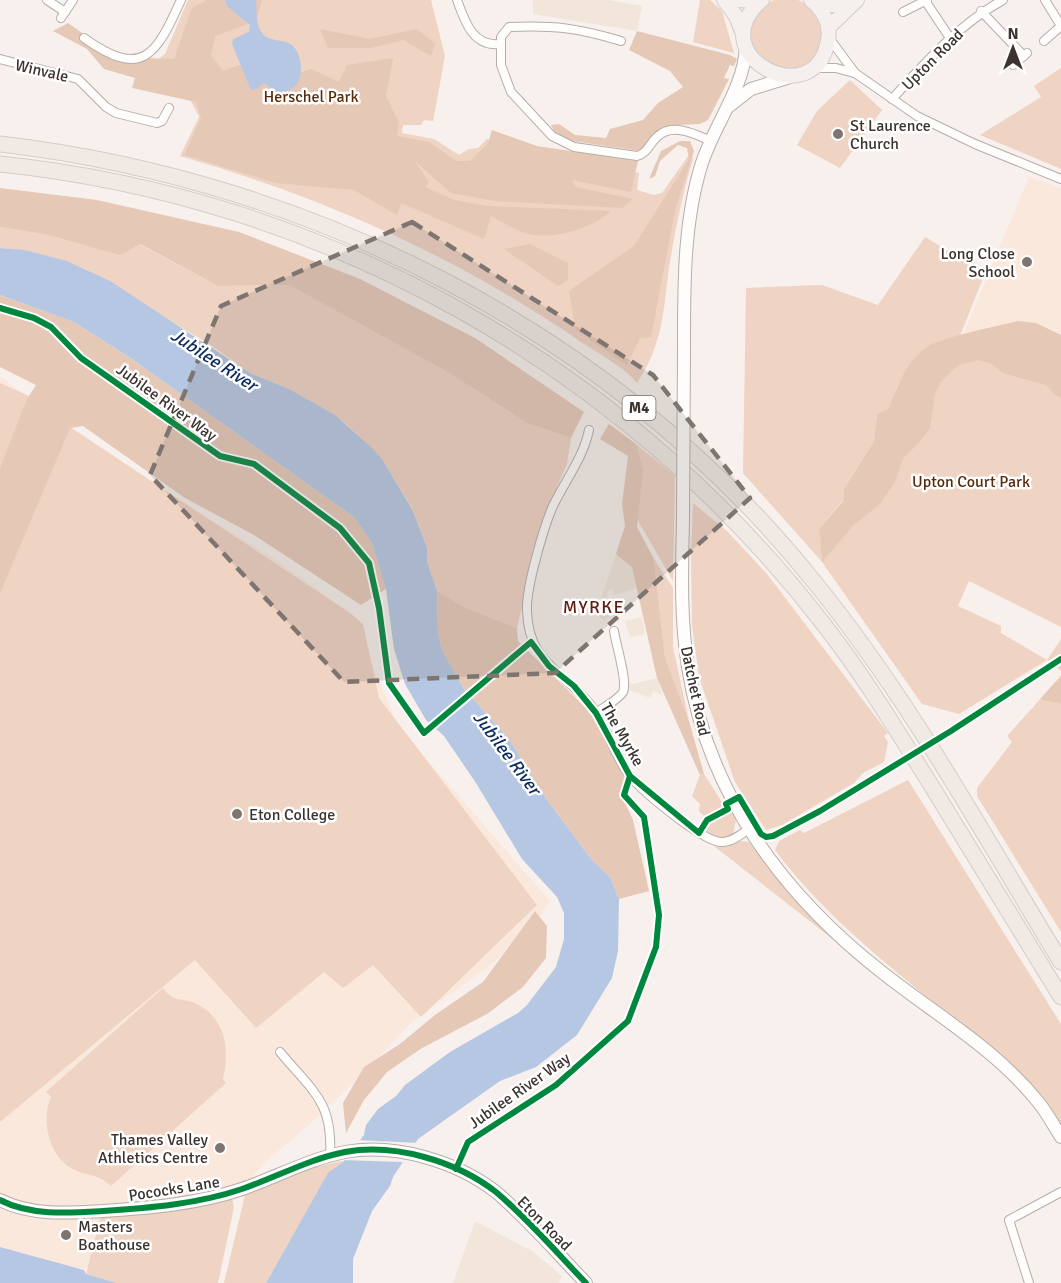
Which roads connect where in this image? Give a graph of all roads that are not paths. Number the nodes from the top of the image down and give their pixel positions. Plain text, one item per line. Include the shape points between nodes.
1 (47, 0) edge
2 (73, 0) edge
3 (181, 0) edge
4 (457, 0) edge
5 (724, 0) edge
6 (736, 0) edge
7 (856, 0) edge
8 (1003, 0) edge
9 (1045, 0) edge
10 (761, 1) edge
11 (927, 1) edge
12 (814, 2) edge
13 (981, 11) junction
14 (903, 12) dead end
15 (1061, 26) edge
16 (829, 33) junction
17 (84, 38) dead end
18 (950, 38) junction
19 (621, 41) dead end
20 (1044, 41) dead end
21 (745, 42) junction
22 (500, 44) junction
23 (0, 59) edge
24 (1013, 65) dead end
25 (812, 68) junction
26 (855, 73) junction
27 (790, 77) junction
28 (892, 99) junction
29 (169, 108) dead end
30 (727, 108) junction
31 (711, 141) junction
32 (0, 144) edge
33 (0, 164) edge
34 (1061, 179) edge
35 (589, 430) dead end
36 (614, 631) dead end
37 (596, 713) junction
38 (750, 828) junction
39 (1061, 962) edge
40 (1061, 997) edge
41 (280, 1052) dead end
42 (1061, 1137) edge
43 (347, 1152) joint
44 (330, 1156) junction
45 (1061, 1192) edge
46 (0, 1200) edge
47 (586, 1283) edge
48 (1029, 1283) edge

1 - 2 street via 63,15
3 - 17 street via 154,52 142,57 115,58
4 - 22 street via 476,39 488,45
5 - 21 main road via 736,16
6 - 10 main road
7 - 12 main road via 838,5
7 - 16 main road
8 - 13 street, Upton Road
9 - 15 street
10 - 21 main road via 748,16
11 - 14 street
11 - 18 street
12 - 16 main road
13 - 18 street, Upton Road
13 - 24 street via 1025,55
15 - 20 street
16 - 25 main road via 821,60
16 - 26 street
18 - 28 street, Upton Road
19 - 22 street via 581,28 552,25 509,27
21 - 27 main road via 758,66
21 - 30 main road, Datchet Road via 743,70
22 - 31 street via 501,65 511,92 561,143 637,156 658,135 673,130
23 - 29 street, Winvale via 78,79 117,113 157,123
25 - 26 street
25 - 27 main road
26 - 28 street
27 - 30 main road, Datchet Road via 752,88
28 - 34 street via 953,134
30 - 31 main road, Datchet Road
31 - 38 main road, Datchet Road, bridge via 692,208 685,285 683,625 692,687 717,770
32 - 39 highway, M4 via 176,176 281,208 345,233 486,303 557,346 641,410 759,519 839,613 917,728
33 - 40 highway, M4 via 154,189 285,228 429,291 530,351 594,396 708,493 772,561 825,626 896,728
35 - 37 street, The Myrke via 586,444 552,509 526,608 531,642
36 - 37 street via 617,655 626,678 622,692
37 - 38 street, The Myrke via 630,776 699,833 720,843
38 - 42 main road, Datchet Road via 788,881 828,926 999,1061 1039,1103
41 - 44 street via 325,1106 332,1129
43 - 44 main road, Pococks Lane
43 - 47 main road, Eton Road via 381,1150 418,1155 456,1168 495,1192
44 - 46 main road, Pococks Lane via 242,1189 189,1202 85,1212 42,1211 14,1207
45 - 48 street via 1009,1220

